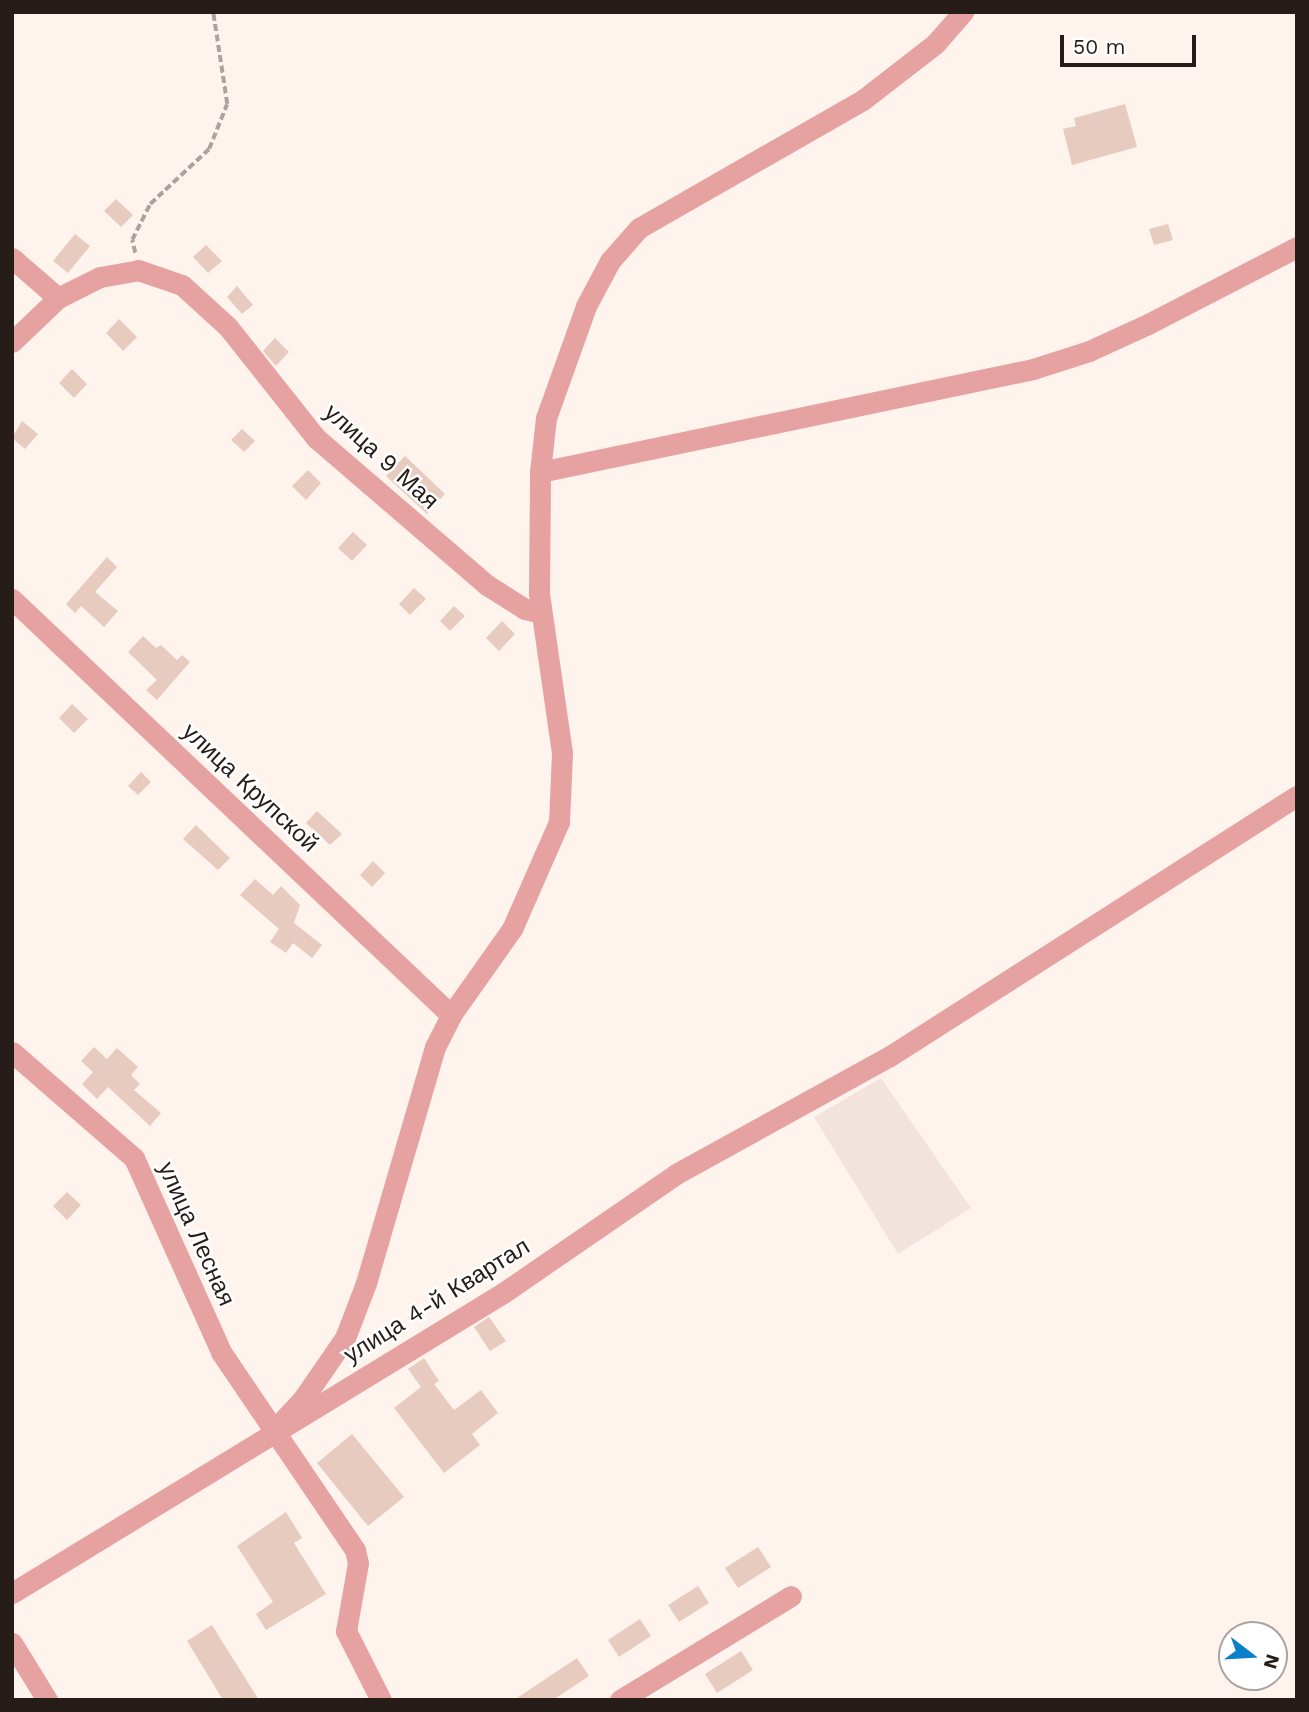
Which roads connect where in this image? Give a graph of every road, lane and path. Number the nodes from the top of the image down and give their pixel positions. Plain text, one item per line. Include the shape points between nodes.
1 (213, 12) edge
2 (963, 12) edge
3 (1297, 247) edge
4 (12, 258) edge
5 (138, 270) junction
6 (58, 298) junction
7 (12, 342) edge
8 (540, 472) junction
9 (12, 599) edge
10 (541, 613) junction
11 (1297, 796) edge
12 (452, 1015) junction
13 (12, 1052) edge
14 (273, 1431) junction
15 (12, 1592) edge
16 (791, 1596) dead end
17 (12, 1643) edge
18 (47, 1700) edge
19 (381, 1700) edge
20 (620, 1700) edge

1 - 5 path via 227,104 209,149 150,204 132,240
2 - 8 street via 934,44 864,99 659,214 623,243 599,280 575,332 546,418
3 - 8 street via 1138,329 1033,369
4 - 6 street
5 - 6 street via 100,277
5 - 10 street, улица 9 Мая via 182,285 228,327 316,438 487,585 514,604
6 - 7 street
8 - 10 street
9 - 12 street, улица Крупской
10 - 12 street via 562,753 559,822 512,929
11 - 14 street, улица 4-й Квартал via 890,1056 676,1174 491,1301
12 - 14 street via 435,1047 366,1283 345,1338 303,1399
13 - 14 street, улица Лесная via 134,1158 208,1329
14 - 15 street, улица 4-й Квартал
14 - 19 street, улица Лесная via 355,1550 358,1563 346,1631
16 - 20 street
17 - 18 street

